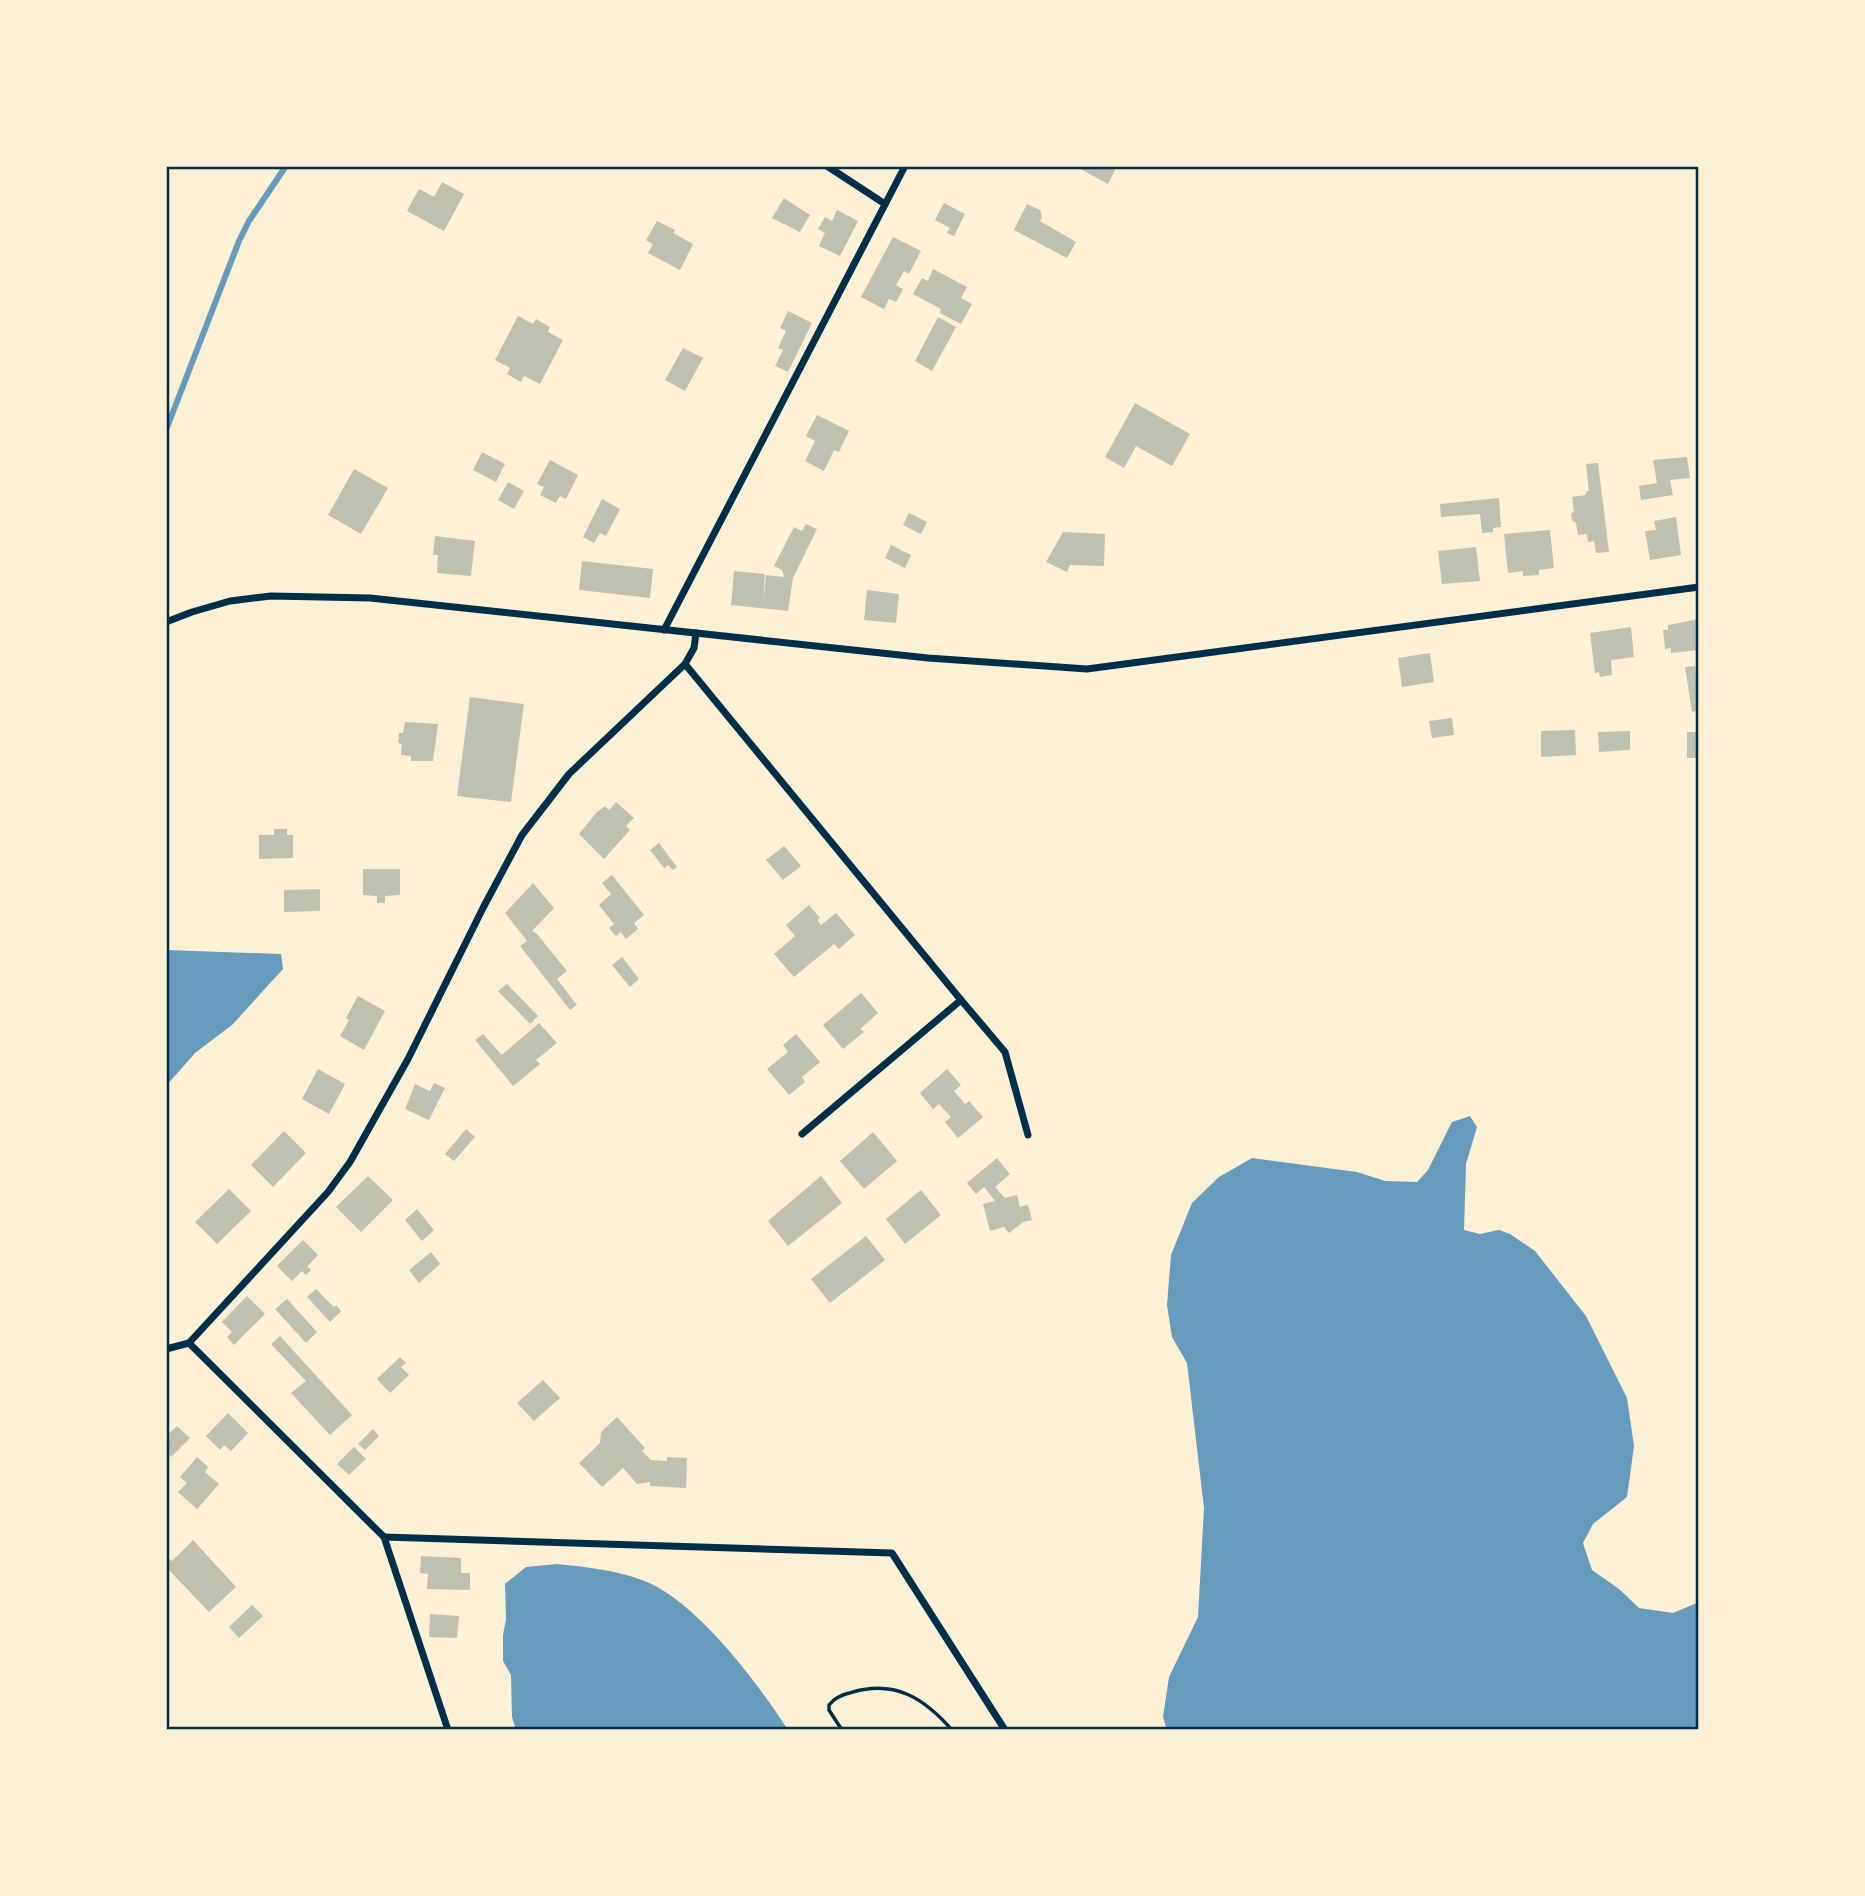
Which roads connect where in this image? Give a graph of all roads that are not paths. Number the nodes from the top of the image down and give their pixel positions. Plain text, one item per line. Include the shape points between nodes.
1 (827, 166) edge
2 (905, 166) edge
3 (885, 204) junction
4 (1699, 587) edge
5 (166, 622) edge
6 (664, 630) junction
7 (696, 634) junction
8 (685, 664) junction
9 (961, 1000) junction
10 (802, 1134) dead end
11 (1028, 1135) dead end
12 (188, 1343) junction
13 (166, 1349) edge
14 (384, 1537) junction
15 (448, 1730) edge
16 (1005, 1730) edge

1 - 3 street
2 - 3 street
3 - 6 street
4 - 7 street via 1087,669
5 - 6 street via 230,601 295,596 370,598
6 - 7 street
7 - 8 street
8 - 9 street
8 - 12 street via 569,774 523,835 350,1162 302,1221
9 - 10 street
9 - 11 street via 1005,1052
12 - 13 street
12 - 14 street
14 - 15 street
14 - 16 street via 892,1553

